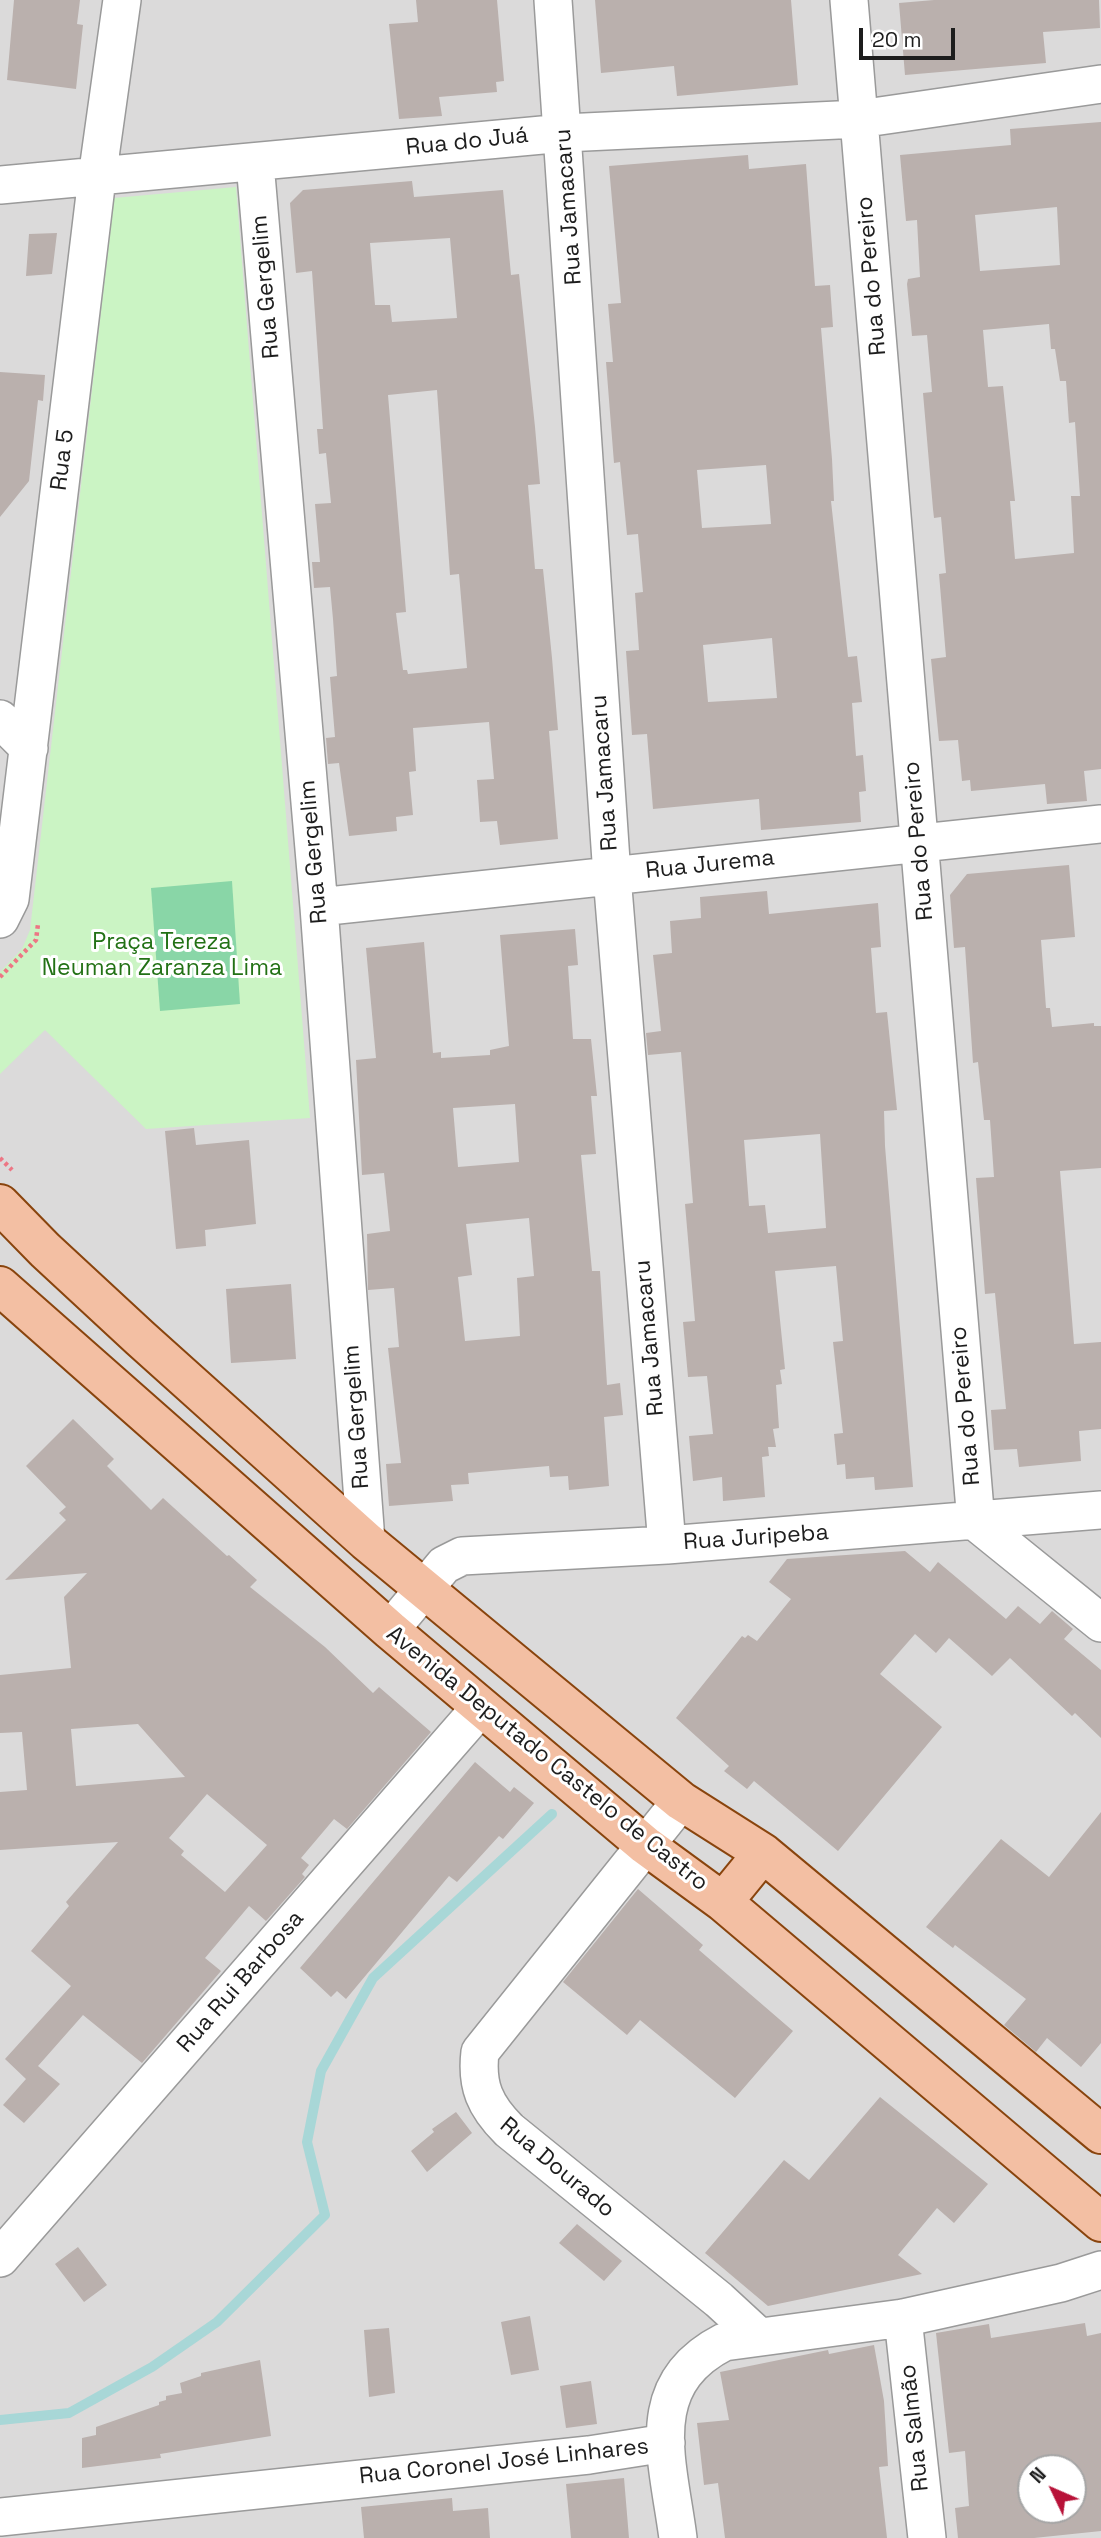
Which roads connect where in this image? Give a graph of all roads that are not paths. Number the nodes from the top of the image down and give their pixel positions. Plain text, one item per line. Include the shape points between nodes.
1 (122, 0) edge
2 (554, 0) edge
3 (849, 0) edge
4 (1101, 84) edge
5 (859, 119) junction
6 (564, 133) junction
7 (256, 163) junction
8 (97, 178) junction
9 (0, 186) edge
10 (0, 719) edge
11 (29, 748) junction
12 (1101, 824) edge
13 (919, 842) junction
14 (612, 876) junction
15 (318, 907) junction
16 (0, 919) edge
17 (0, 1204) edge
18 (0, 1287) edge
19 (1101, 1510) edge
20 (976, 1522) junction
21 (366, 1541) junction
22 (667, 1545) junction
23 (424, 1588) junction
24 (1101, 1623) edge
25 (390, 1630) junction
26 (481, 1707) junction
27 (681, 1801) junction
28 (645, 1845) junction
29 (763, 1853) junction
30 (723, 1902) junction
31 (1101, 2134) edge
32 (1101, 2222) edge
33 (0, 2258) edge
34 (1101, 2270) edge
35 (903, 2318) junction
36 (757, 2335) junction
37 (666, 2443) junction
38 (0, 2517) edge
39 (678, 2538) edge
40 (927, 2538) edge

1 - 8 street, Rua 5
2 - 6 street, Rua Jamacaru
3 - 5 street, Rua do Pereiro
4 - 5 street, Rua do Juá
5 - 6 street, Rua do Juá
5 - 13 street, Rua do Pereiro
6 - 7 street, Rua do Juá
6 - 14 street, Rua Jamacaru
7 - 8 street, Rua do Juá
7 - 15 street, Rua Gergelim
8 - 9 street, Rua do Juá
8 - 11 street, Rua 5
10 - 11 street
11 - 16 street, Rua 5 via 10,899
12 - 13 street, Rua Jurema
13 - 14 street, Rua Jurema
13 - 20 street, Rua do Pereiro
14 - 15 street, Rua Jurema
14 - 22 street, Rua Jamacaru
15 - 21 street, Rua Gergelim
17 - 21 main road via 45,1251
18 - 25 main road, Avenida Deputado Castelo de Castro
19 - 20 street, Rua Juripeba
20 - 22 street, Rua Juripeba
20 - 24 street
21 - 23 main road
22 - 23 street, Rua Juripeba via 462,1556 444,1565
23 - 25 street, Rua Juripeba
23 - 27 main road
25 - 26 main road, Avenida Deputado Castelo de Castro
26 - 28 main road, Avenida Deputado Castelo de Castro
26 - 33 street, Rua Rui Barbosa
27 - 28 street, Rua Dourado
27 - 29 main road
28 - 30 main road, Avenida Deputado Castelo de Castro
28 - 36 street, Rua Dourado via 480,2052 481,2092 491,2112 509,2130
29 - 30 main road
29 - 31 main road
30 - 32 main road, Avenida Deputado Castelo de Castro
34 - 35 street, Rua Coronel José Linhares
35 - 36 street, Rua Coronel José Linhares
35 - 40 street, Rua Salmão
36 - 37 street, Rua Coronel José Linhares via 724,2342 700,2354 680,2375 669,2396
37 - 38 street, Rua Coronel José Linhares
37 - 39 street

